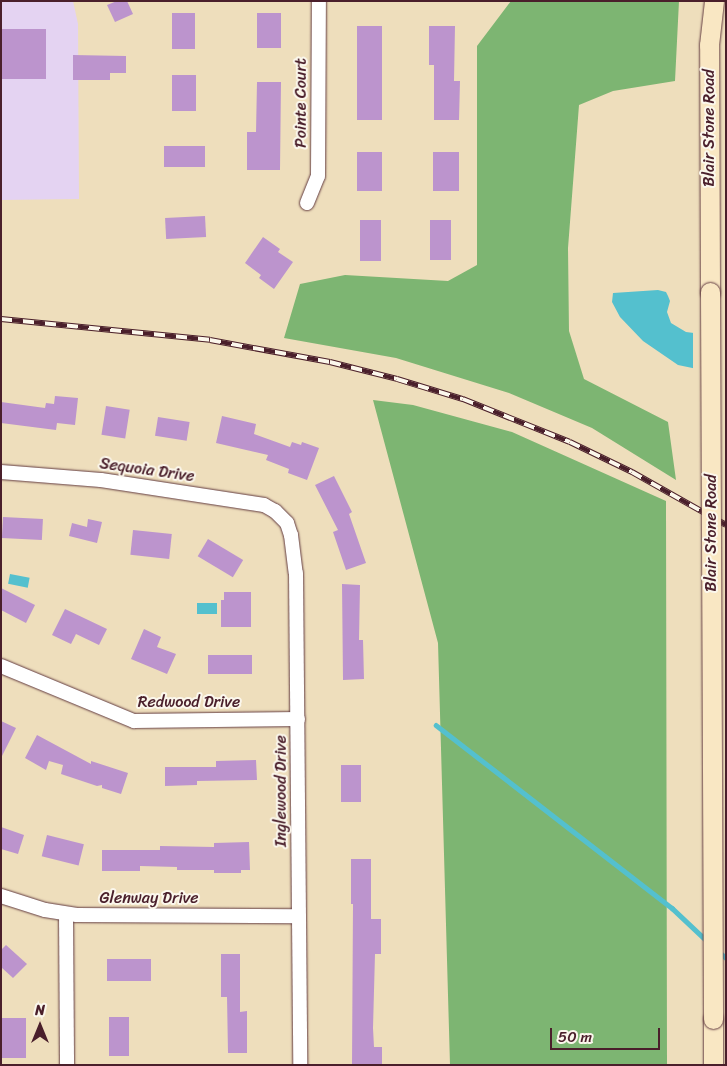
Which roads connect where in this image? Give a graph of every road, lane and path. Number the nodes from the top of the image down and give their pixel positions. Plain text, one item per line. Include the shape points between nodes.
1 (319, 1) edge
2 (714, 1) edge
3 (717, 129) edge
4 (307, 204) dead end
5 (1, 472) edge
6 (283, 518) joint
7 (1, 666) edge
8 (298, 719) junction
9 (1, 896) edge
10 (66, 914) junction
11 (299, 916) junction
12 (67, 1065) edge
13 (300, 1065) edge
14 (713, 1065) edge

1 - 4 street, Pointe Court via 318,176
2 - 3 main road, Blair Stone Road via 709,44
3 - 14 main road, Blair Stone Road, bridge via 710,292
5 - 6 street, Sequoia Drive via 101,480 264,505
6 - 8 street, Inglewood Drive via 292,535 296,573
7 - 8 street, Redwood Drive via 134,721
8 - 11 street, Inglewood Drive
9 - 10 street, Glenway Drive
10 - 11 street, Glenway Drive
10 - 12 street
11 - 13 street, Inglewood Drive

